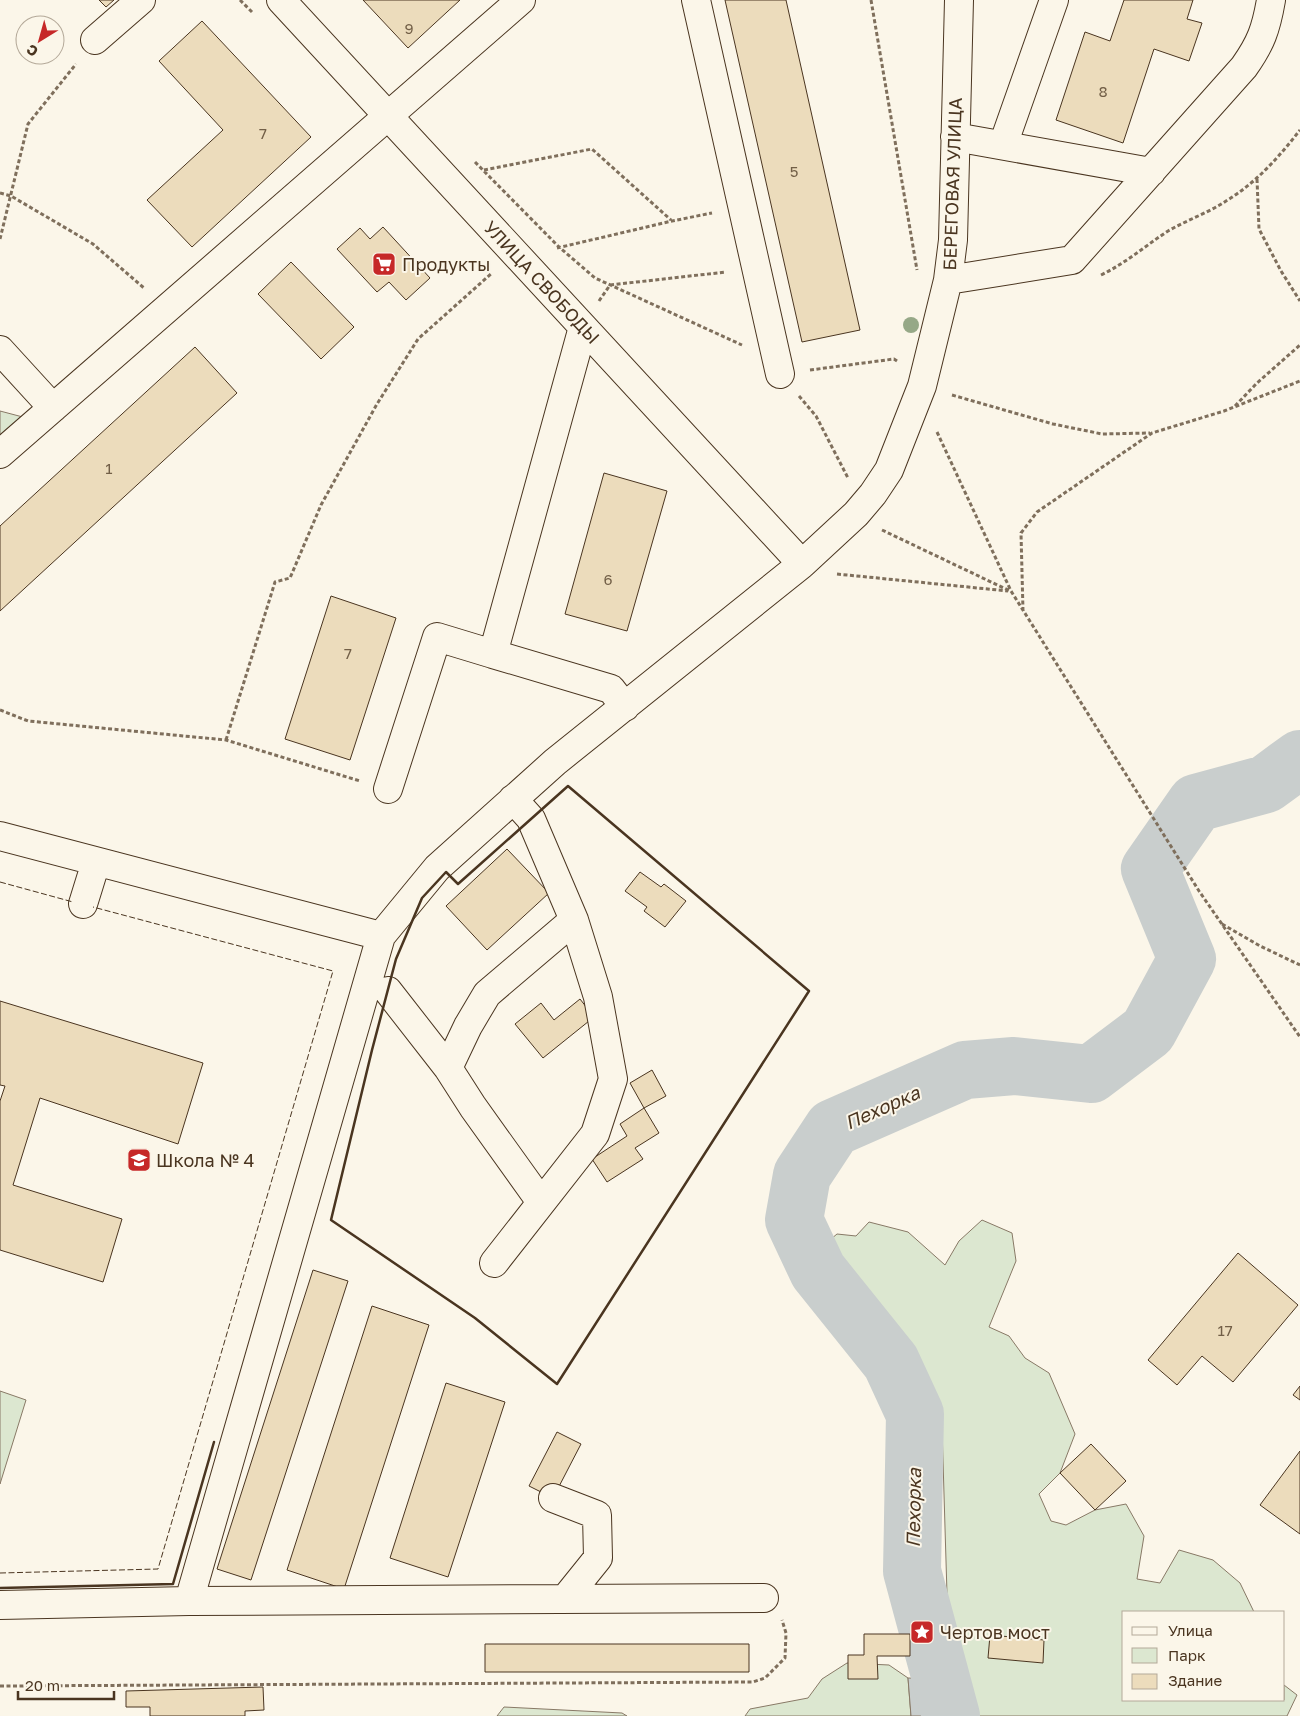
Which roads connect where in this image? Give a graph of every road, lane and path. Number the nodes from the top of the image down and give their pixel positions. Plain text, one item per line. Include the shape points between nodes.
1 (141, 0) edge
2 (281, 0) edge
3 (521, 0) edge
4 (696, 0) edge
5 (871, 0) edge
6 (959, 0) edge
7 (1054, 0) edge
8 (1270, 0) edge
9 (95, 40) joint
10 (388, 116) junction
11 (1300, 130) edge
12 (955, 137) junction
13 (1002, 145) junction
14 (484, 170) dead end
15 (1151, 172) junction
16 (1256, 178) junction
17 (0, 193) edge
18 (11, 196) junction
19 (742, 208) junction
20 (672, 221) junction
21 (0, 240) edge
22 (559, 247) junction
23 (515, 253) junction
24 (1072, 260) junction
25 (757, 269) junction
26 (918, 274) dead end
27 (948, 280) junction
28 (610, 285) junction
29 (1300, 301) edge
30 (167, 308) junction
31 (583, 326) junction
32 (1300, 345) edge
33 (0, 350) edge
34 (780, 374) junction
35 (1300, 381) edge
36 (922, 386) junction
37 (1234, 407) junction
38 (52, 408) junction
39 (937, 432) dead end
40 (1152, 433) junction
41 (0, 454) edge
42 (856, 514) junction
43 (802, 564) junction
44 (1011, 591) junction
45 (1023, 611) junction
46 (493, 654) junction
47 (625, 707) junction
48 (0, 710) edge
49 (226, 740) junction
50 (388, 789) joint
51 (514, 800) junction
52 (0, 836) edge
53 (96, 862) junction
54 (82, 904) dead end
55 (574, 920) junction
56 (1220, 922) junction
57 (382, 936) junction
58 (1300, 965) edge
59 (388, 991) dead end
60 (1300, 1037) edge
61 (448, 1068) junction
62 (541, 1202) junction
63 (494, 1263) dead end
64 (552, 1498) dead end
65 (764, 1598) joint
66 (565, 1599) junction
67 (189, 1601) junction
68 (0, 1605) edge
69 (0, 1686) edge

1 - 9 street
2 - 10 street, УЛИЦА СВОБОДЫ
3 - 10 street
4 - 19 street
5 - 26 path
6 - 12 street, БЕРЕГОВАЯ УЛИЦА
7 - 13 street
8 - 15 street via 1259,46
9 - 18 path via 28,124
10 - 23 street, УЛИЦА СВОБОДЫ
10 - 30 street
11 - 16 path via 1277,159
12 - 13 street
12 - 27 street, БЕРЕГОВАЯ УЛИЦА via 953,240
13 - 15 street
14 - 20 path via 592,149
15 - 24 street
16 - 24 path via 1227,201 1169,231 1121,266 1096,278
16 - 29 path via 1259,228
17 - 18 path
18 - 21 path
18 - 30 path via 93,244
19 - 20 path
19 - 25 street
20 - 22 path
22 - 23 path
22 - 28 path via 595,278
23 - 31 street, УЛИЦА СВОБОДЫ
23 - 49 path via 418,339 377,404 321,505 290,578 275,582
24 - 27 street
25 - 28 path
25 - 34 street
27 - 36 street, БЕРЕГОВАЯ УЛИЦА
28 - 31 path
28 - 34 path via 753,350
30 - 38 street
31 - 43 street, УЛИЦА СВОБОДЫ
31 - 46 street
32 - 37 path
33 - 38 street
34 - 36 path via 894,359
34 - 42 path via 816,416 852,485
35 - 37 path
36 - 40 path via 1053,424 1102,434
36 - 42 street, БЕРЕГОВАЯ УЛИЦА via 889,470
37 - 40 path
38 - 41 street
39 - 44 path
40 - 45 path via 1037,512 1021,533
42 - 43 street, БЕРЕГОВАЯ УЛИЦА
42 - 44 path
43 - 44 path via 826,573
43 - 47 street, БЕРЕГОВАЯ УЛИЦА
44 - 45 path
45 - 56 path
46 - 47 street via 611,689
46 - 50 street via 437,637
47 - 51 street, БЕРЕГОВАЯ УЛИЦА via 555,762
48 - 49 path via 28,721
49 - 50 path
51 - 55 street via 531,819
51 - 57 street, БЕРЕГОВАЯ УЛИЦА via 437,868
52 - 53 street
53 - 54 street
53 - 57 street
55 - 61 street via 487,994
55 - 62 street via 598,997 613,1079 595,1134
56 - 58 path
56 - 60 path
57 - 67 street
59 - 61 street
61 - 62 street
62 - 63 street
64 - 66 street via 596,1515 598,1558
65 - 66 street
65 - 69 path via 782,1618 786,1633 784,1658 765,1678 753,1682
66 - 67 street
67 - 68 street

